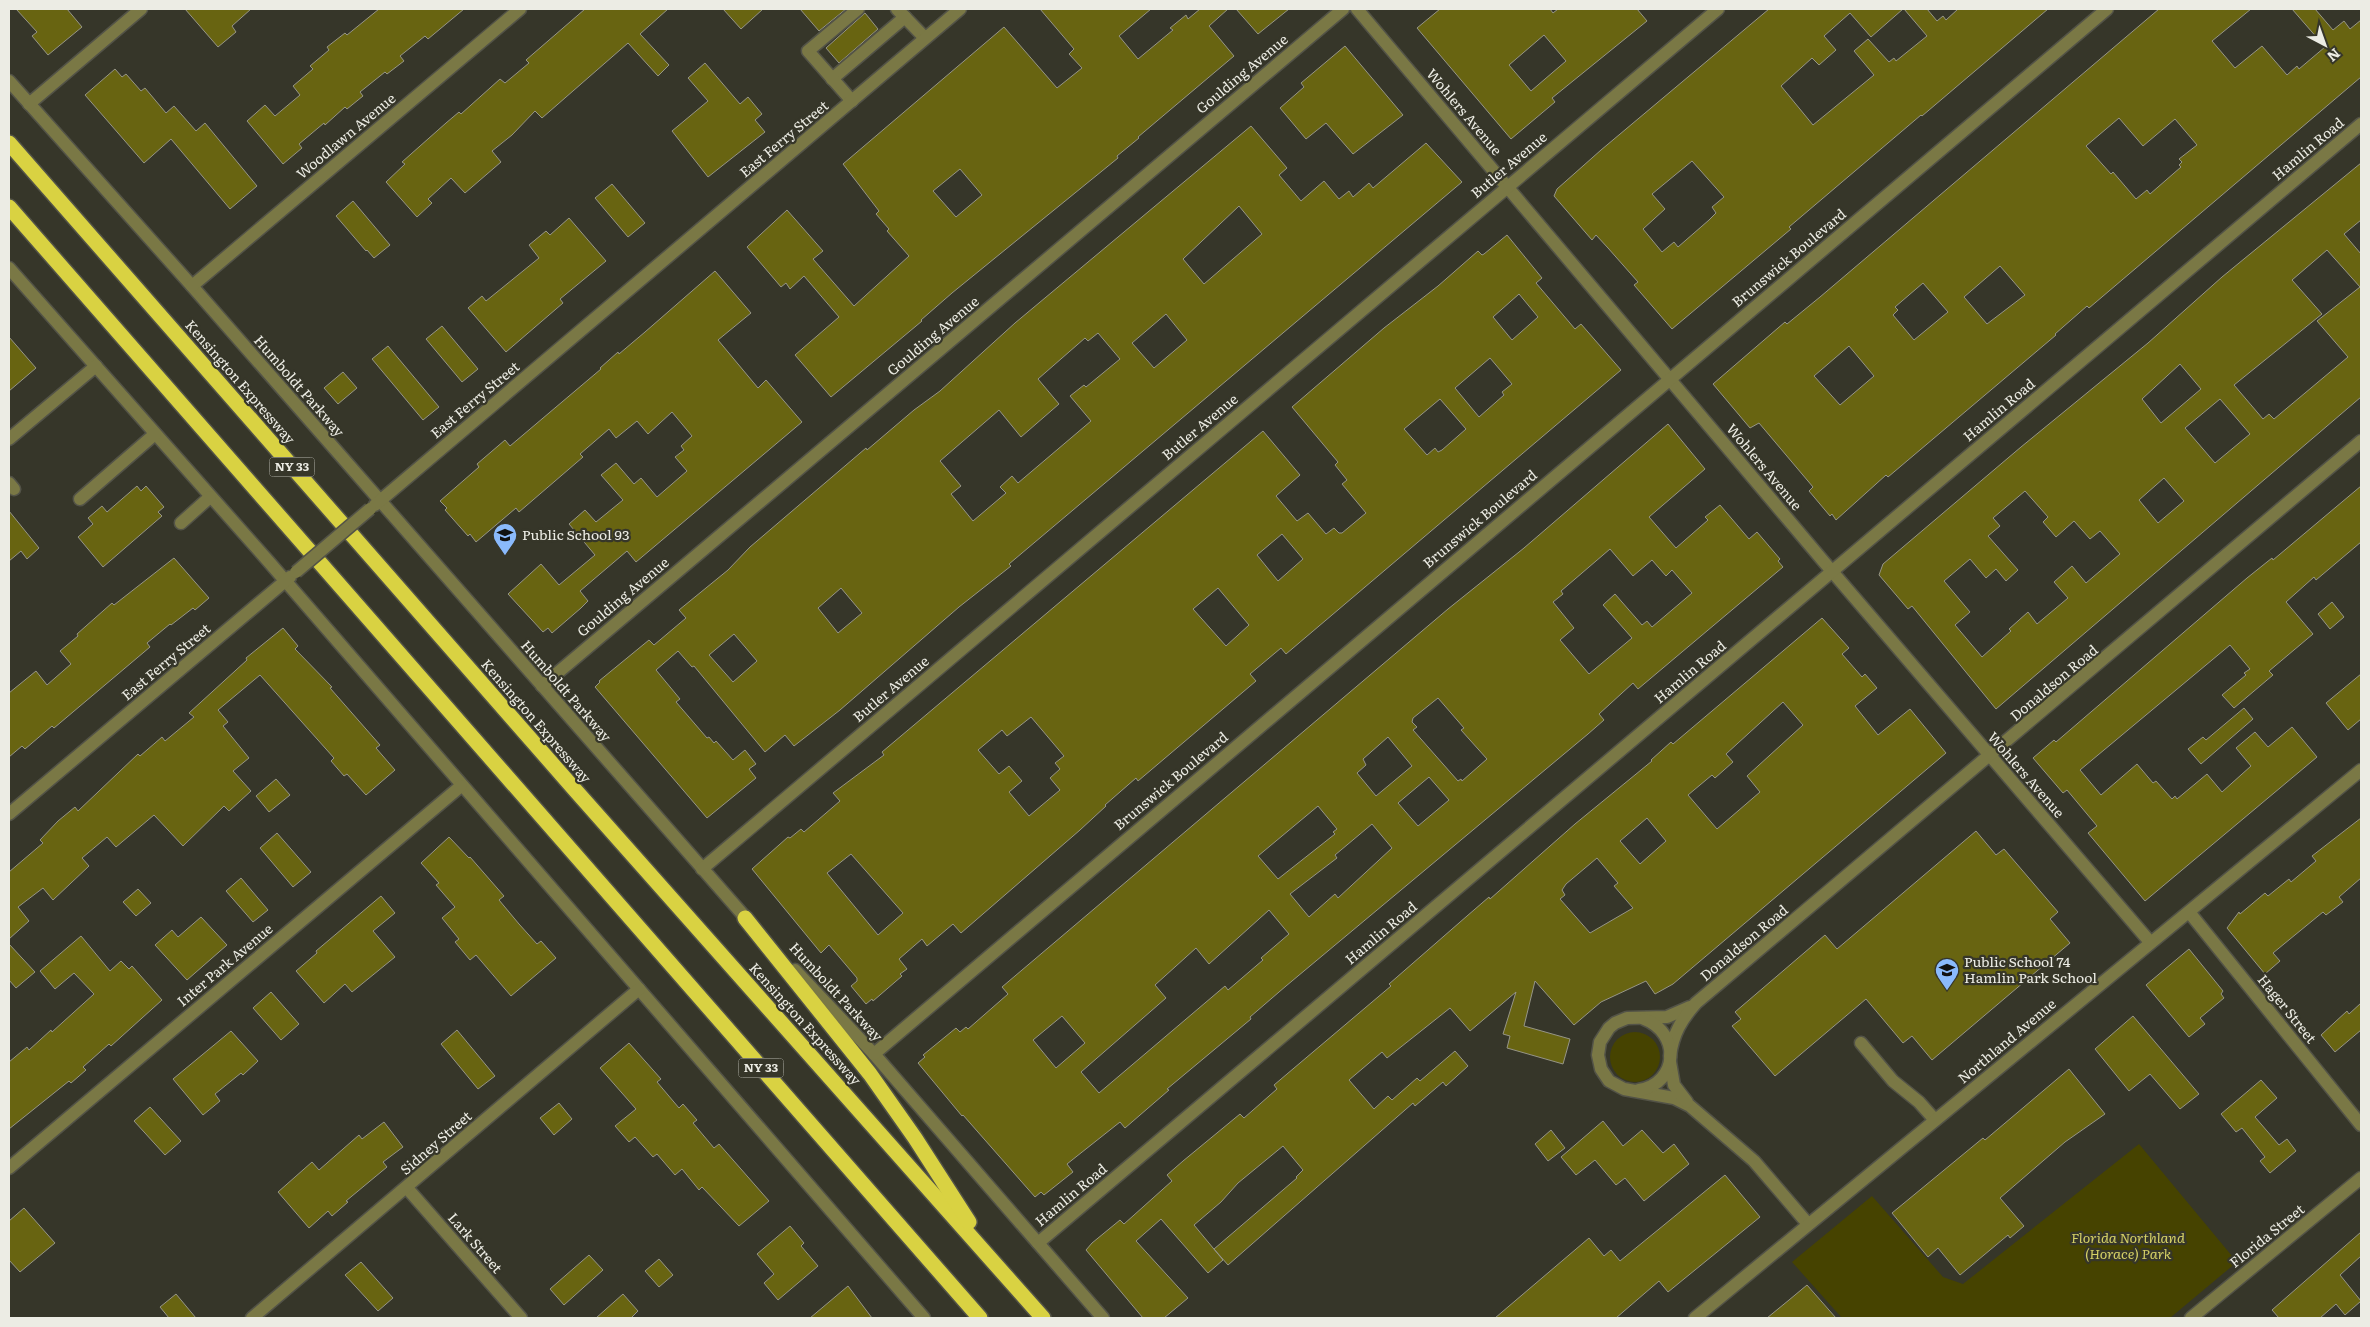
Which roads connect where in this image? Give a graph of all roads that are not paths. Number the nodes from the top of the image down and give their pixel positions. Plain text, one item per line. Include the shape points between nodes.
1 (141, 9) edge
2 (520, 9) edge
3 (858, 9) edge
4 (960, 9) edge
5 (1343, 9) edge
6 (1357, 9) edge
7 (1718, 9) edge
8 (2107, 9) edge
9 (901, 13) edge
10 (925, 38) junction
11 (832, 78) junction
12 (9, 81) edge
13 (852, 101) junction
14 (29, 104) junction
15 (2361, 124) edge
16 (9, 143) edge
17 (1507, 187) junction
18 (9, 207) edge
19 (9, 268) edge
20 (192, 286) junction
21 (96, 366) junction
22 (1669, 378) junction
23 (155, 434) junction
24 (9, 439) edge
25 (2361, 441) edge
26 (210, 497) junction
27 (80, 499) dead end
28 (380, 500) junction
29 (181, 523) dead end
30 (1832, 572) junction
31 (285, 582) junction
32 (542, 686) junction
33 (1990, 756) junction
34 (2361, 770) edge
35 (461, 786) junction
36 (9, 814) edge
37 (702, 869) junction
38 (2188, 912) junction
39 (746, 918) junction
40 (2150, 942) junction
41 (639, 989) junction
42 (1696, 1004) junction
43 (1633, 1018) junction
44 (1861, 1043) dead end
45 (874, 1054) junction
46 (1670, 1058) junction
47 (1624, 1089) junction
48 (1690, 1106) junction
49 (1934, 1120) junction
50 (2361, 1125) edge
51 (9, 1168) edge
52 (2361, 1178) edge
53 (407, 1188) junction
54 (1808, 1224) junction
55 (1038, 1243) junction
56 (994, 1261) junction
57 (252, 1318) edge
58 (521, 1318) edge
59 (924, 1318) edge
60 (980, 1318) edge
61 (1043, 1318) edge
62 (1103, 1318) edge
63 (1695, 1318) edge
64 (2191, 1318) edge

1 - 14 street
2 - 20 street, Woodlawn Avenue
3 - 11 street via 808,51
4 - 10 street, East Ferry Street
5 - 32 street, Goulding Avenue
6 - 17 street, Wohlers Avenue
7 - 17 street, Butler Avenue
8 - 22 street, Brunswick Boulevard
9 - 10 street
9 - 11 street
10 - 13 street, East Ferry Street
11 - 13 street
12 - 14 street, Humboldt Parkway
13 - 28 street, East Ferry Street
14 - 20 street, Humboldt Parkway
15 - 30 street, Hamlin Road
16 - 56 highway, Kensington Expressway / NY 33 via 563,776
17 - 22 street, Wohlers Avenue
17 - 37 street, Butler Avenue
18 - 60 highway, NY 33
19 - 21 street
20 - 28 street, Humboldt Parkway
21 - 23 street
21 - 24 street
22 - 30 street, Wohlers Avenue
22 - 45 street, Brunswick Boulevard
23 - 26 street
23 - 27 street
25 - 33 street, Donaldson Road
26 - 29 street
26 - 31 street
28 - 31 street, East Ferry Street, bridge
28 - 32 street, Humboldt Parkway
30 - 33 street, Wohlers Avenue
30 - 55 street, Hamlin Road
31 - 35 street
31 - 36 street, East Ferry Street
32 - 37 street, Humboldt Parkway
33 - 40 street, Wohlers Avenue
33 - 42 street, Donaldson Road
34 - 38 street, Northland Avenue
35 - 41 street
35 - 51 street, Inter Park Avenue
37 - 39 street, Humboldt Parkway
38 - 40 street, Northland Avenue
38 - 50 street, Hager Street
39 - 45 street, Humboldt Parkway
39 - 56 highway via 870,1074
40 - 49 street, Northland Avenue
41 - 53 street, Sidney Street
41 - 59 street
42 - 43 street, Donaldson Road via 1667,1017
42 - 46 street, Donaldson Road via 1681,1021
43 - 46 street via 1644,1019 1661,1029 1668,1041
43 - 47 street, Donaldson Road via 1621,1020 1609,1028 1598,1047 1601,1069 1609,1081
44 - 49 street via 1893,1081 1919,1102
45 - 55 street, Humboldt Parkway
46 - 47 street via 1667,1070 1658,1082 1646,1088
46 - 48 street, Donaldson Road via 1674,1085
47 - 48 street, Donaldson Road via 1674,1098
48 - 54 street, Donaldson Road via 1754,1161
49 - 54 street, Northland Avenue
52 - 64 street, Florida Street
53 - 57 street, Sidney Street
53 - 58 street, Lark Street
54 - 63 street, Northland Avenue
55 - 62 street, Humboldt Parkway
56 - 61 highway, Kensington Expressway / NY 33

